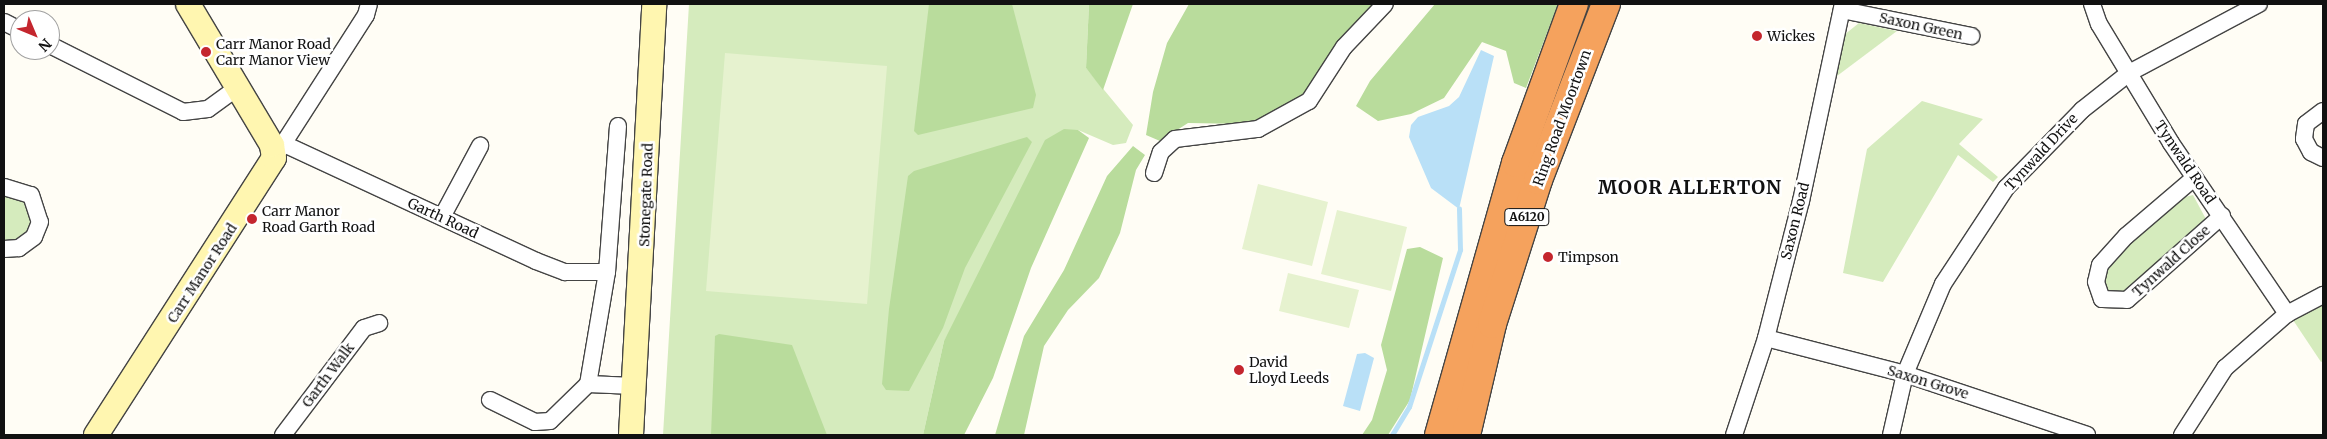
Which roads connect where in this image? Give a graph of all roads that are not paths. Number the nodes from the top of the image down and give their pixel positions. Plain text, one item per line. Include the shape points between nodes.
1 (188, 4) edge
2 (369, 4) edge
3 (654, 4) edge
4 (1385, 4) edge
5 (1574, 4) edge
6 (1606, 4) edge
7 (2092, 4) edge
8 (2259, 4) edge
9 (1843, 7) edge
10 (1971, 36) dead end
11 (60, 50) edge
12 (2129, 73) junction
13 (238, 87) junction
14 (2323, 111) edge
15 (618, 126) dead end
16 (480, 146) dead end
17 (279, 151) junction
18 (2323, 158) edge
19 (1154, 173) dead end
20 (2194, 178) junction
21 (4, 187) edge
22 (2222, 216) junction
23 (442, 218) junction
24 (4, 249) edge
25 (607, 272) junction
26 (2323, 295) edge
27 (2287, 314) junction
28 (379, 323) dead end
29 (1766, 338) junction
30 (1906, 374) junction
31 (588, 384) junction
32 (634, 386) junction
33 (490, 400) dead end
34 (96, 435) edge
35 (283, 435) edge
36 (631, 435) edge
37 (1439, 435) edge
38 (1466, 435) edge
39 (1734, 435) edge
40 (1891, 435) edge
41 (2087, 435) edge
42 (2182, 435) edge

1 - 13 street
2 - 17 street via 366,15
3 - 32 street, Stonegate Road
4 - 19 street via 1349,41 1309,101 1258,129 1175,139 1161,152
5 - 37 highway, Ring Road Moortown / A6120 via 1516,163
6 - 38 highway, Ring Road Moortown / A6120 via 1536,189 1492,324
7 - 12 street, Tynwald Road via 2099,24
8 - 12 street, Tynwald Drive
9 - 10 street, Saxon Green
9 - 29 street, Saxon Road
11 - 13 street via 183,112 208,109
12 - 20 street, Tynwald Road
12 - 30 street, Tynwald Drive via 2082,110 2006,188 1944,284
13 - 17 street via 272,145
14 - 18 street via 2311,118 2304,131 2306,146
15 - 25 street via 613,144
16 - 23 street
17 - 23 street, Garth Road
17 - 34 street, Carr Manor Road
20 - 22 street, Tynwald Road
20 - 22 street, Tynwald Close via 2126,236 2100,265 2096,282 2102,299 2127,300
21 - 24 street via 17,187 31,195 40,222 34,237 19,248
22 - 27 street, Tynwald Road
23 - 25 street, Garth Road via 565,272
25 - 31 street
26 - 27 street
27 - 42 street via 2225,368
28 - 35 street, Garth Walk via 364,328
29 - 30 street, Saxon Grove
29 - 39 street, Saxon Road
30 - 40 street, Tynwald Drive
30 - 41 street, Saxon Grove
31 - 32 street
31 - 33 street via 550,421 534,422
32 - 36 street, Stonegate Road

